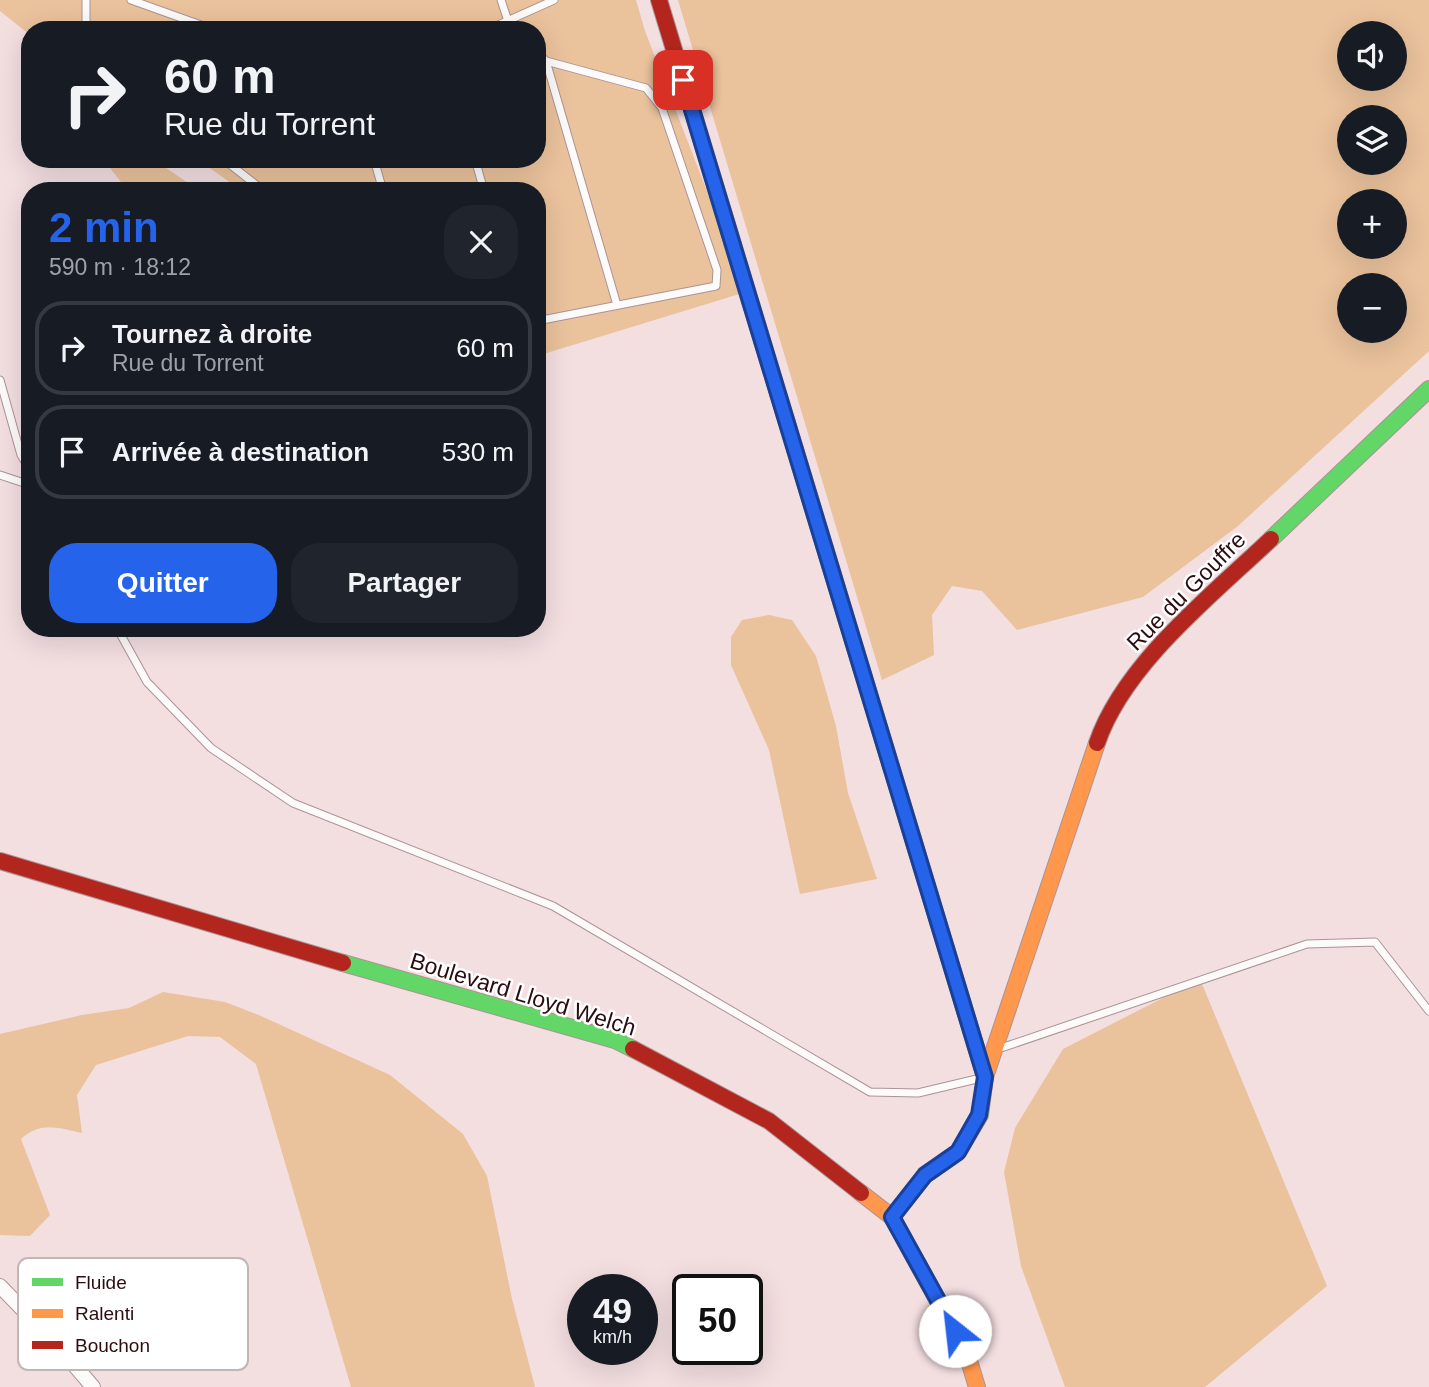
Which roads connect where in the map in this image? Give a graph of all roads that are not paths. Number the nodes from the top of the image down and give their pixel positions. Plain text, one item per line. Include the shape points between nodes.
1 (86, 0) edge
2 (131, 0) edge
3 (501, 0) edge
4 (554, 0) edge
5 (659, 0) edge
6 (86, 21) edge
7 (190, 21) edge
8 (508, 21) joint
9 (546, 61) joint
10 (235, 168) edge
11 (252, 182) edge
12 (617, 305) junction
13 (546, 319) edge
14 (0, 380) edge
15 (1429, 389) edge
16 (21, 455) edge
17 (0, 475) edge
18 (21, 482) edge
19 (122, 637) edge
20 (0, 861) edge
21 (1429, 1011) edge
22 (994, 1050) junction
23 (985, 1077) junction
24 (892, 1217) junction
25 (0, 1286) edge
26 (18, 1305) edge
27 (78, 1370) edge
28 (93, 1387) edge
29 (977, 1387) edge

1 - 6 lane
2 - 7 lane
3 - 8 lane
4 - 8 lane
5 - 23 street
9 - 12 lane
9 - 12 lane via 646,88 662,108 717,270 716,286
10 - 11 lane
12 - 13 lane
14 - 16 lane
15 - 22 street, Rue du Gouffre via 1154,650 1126,689 1101,732
17 - 18 lane
19 - 23 lane via 147,682 211,748 293,803 553,906 870,1092 918,1093
20 - 24 street, Boulevard Lloyd Welch via 614,1040 769,1121
21 - 22 lane via 1375,942 1307,944
22 - 23 street, Rue du Gouffre
23 - 24 street, Rue du Gouffre via 979,1115 958,1152 925,1175
24 - 29 street, Boulevard Lloyd Welch via 968,1354
25 - 26 street
27 - 28 street

